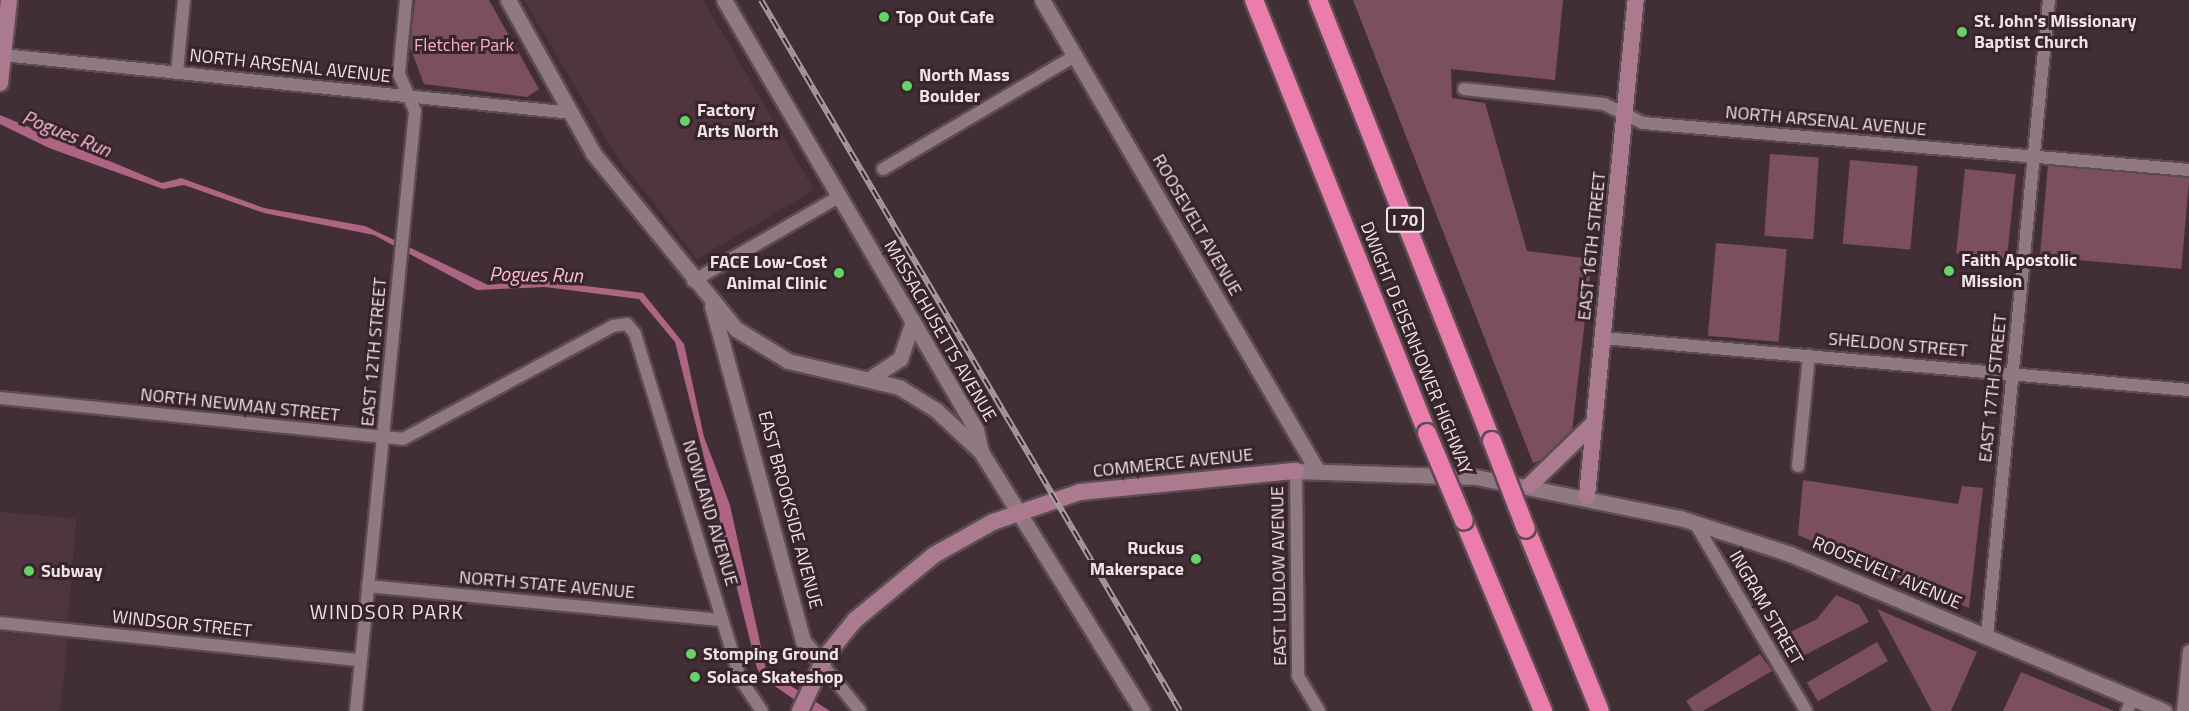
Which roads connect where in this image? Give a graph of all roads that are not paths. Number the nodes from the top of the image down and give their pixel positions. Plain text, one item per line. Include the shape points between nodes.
1 (9, 0) edge
2 (184, 0) edge
3 (406, 0) edge
4 (508, 0) edge
5 (724, 0) edge
6 (1042, 0) edge
7 (1254, 0) edge
8 (1318, 0) edge
9 (1636, 0) edge
10 (2049, 0) edge
11 (3, 55) junction
12 (1075, 56) junction
13 (177, 72) junction
14 (0, 83) edge
15 (1464, 88) dead end
16 (410, 96) junction
17 (572, 113) junction
18 (1625, 113) junction
19 (2034, 158) junction
20 (884, 169) dead end
21 (2189, 170) edge
22 (840, 196) junction
23 (693, 281) junction
24 (712, 304) junction
25 (913, 321) junction
26 (627, 324) joint
27 (1603, 338) junction
28 (1809, 356) junction
29 (2012, 374) junction
30 (872, 377) junction
31 (2189, 390) edge
32 (0, 398) edge
33 (1594, 423) junction
34 (384, 437) junction
35 (981, 452) junction
36 (1798, 466) dead end
37 (1317, 470) junction
38 (1296, 471) junction
39 (1530, 485) junction
40 (1587, 496) junction
41 (1017, 511) junction
42 (1695, 523) junction
43 (368, 586) junction
44 (722, 620) junction
45 (0, 623) edge
46 (1987, 636) junction
47 (2189, 651) edge
48 (361, 660) junction
49 (822, 664) junction
50 (2130, 704) edge
51 (356, 711) edge
52 (762, 711) edge
53 (800, 711) edge
54 (860, 711) edge
55 (1142, 711) edge
56 (1318, 711) edge
57 (1543, 711) edge
58 (1600, 711) edge
59 (1806, 711) edge
60 (2164, 711) edge
61 (2183, 711) edge

1 - 11 main road
2 - 13 street
3 - 16 street, EAST 12TH STREET via 399,74
4 - 17 street, EAST BROOKSIDE AVENUE
5 - 22 street, MASSACHUSETTS AVENUE
6 - 12 street, ROOSEVELT AVENUE
7 - 57 highway, DWIGHT D EISENHOWER HIGHWAY, bridge
8 - 58 highway, DWIGHT D EISENHOWER HIGHWAY / I 70, bridge
9 - 18 main road, EAST 16TH STREET
10 - 19 street, EAST 17TH STREET
11 - 13 street, NORTH ARSENAL AVENUE
11 - 14 main road
12 - 20 street
12 - 37 street, ROOSEVELT AVENUE
13 - 16 street, NORTH ARSENAL AVENUE
15 - 18 street, NORTH ARSENAL AVENUE via 1604,104
16 - 17 street, NORTH ARSENAL AVENUE
16 - 34 street, EAST 12TH STREET via 415,111
17 - 23 street, EAST BROOKSIDE AVENUE via 610,176
18 - 19 street, NORTH ARSENAL AVENUE via 1643,123
18 - 27 main road, EAST 16TH STREET
19 - 21 street, NORTH ARSENAL AVENUE
19 - 29 street, EAST 17TH STREET
22 - 23 street
22 - 25 street, MASSACHUSETTS AVENUE
23 - 24 street, EAST BROOKSIDE AVENUE
24 - 30 street, EAST BROOKSIDE AVENUE via 736,329 773,355
24 - 49 street, EAST BROOKSIDE AVENUE via 803,641
25 - 30 street via 900,359
25 - 35 street, MASSACHUSETTS AVENUE via 976,430
26 - 34 street, NORTH NEWMAN STREET via 616,324 403,440
26 - 44 street, NOWLAND AVENUE via 635,334
27 - 28 street, SHELDON STREET
27 - 33 main road, EAST 16TH STREET
28 - 29 street, SHELDON STREET
28 - 36 street
29 - 31 street, SHELDON STREET
29 - 46 street, EAST 17TH STREET
30 - 35 street, EAST BROOKSIDE AVENUE via 920,398
32 - 34 street, NORTH NEWMAN STREET
33 - 39 main road
33 - 40 main road, EAST 16TH STREET
34 - 43 street, EAST 12TH STREET
35 - 41 street, MASSACHUSETTS AVENUE
37 - 38 street, COMMERCE AVENUE
37 - 39 street, COMMERCE AVENUE via 1424,472
38 - 41 main road, COMMERCE AVENUE via 1127,485 1071,494
38 - 56 street, EAST LUDLOW AVENUE via 1298,676
39 - 40 street, COMMERCE AVENUE
40 - 42 street, ROOSEVELT AVENUE
41 - 49 main road, COMMERCE AVENUE via 956,541 903,578 849,626
41 - 55 street, MASSACHUSETTS AVENUE
42 - 46 street, ROOSEVELT AVENUE via 1790,554
42 - 59 street, INGRAM STREET
43 - 44 street, NORTH STATE AVENUE
43 - 48 street, EAST 12TH STREET
44 - 52 street, NOWLAND AVENUE via 743,685
45 - 48 street, WINDSOR STREET
46 - 50 street, ROOSEVELT AVENUE
47 - 61 street
48 - 51 street, EAST 12TH STREET
49 - 53 main road
49 - 54 street, EAST BROOKSIDE AVENUE
50 - 60 street, ROOSEVELT AVENUE

